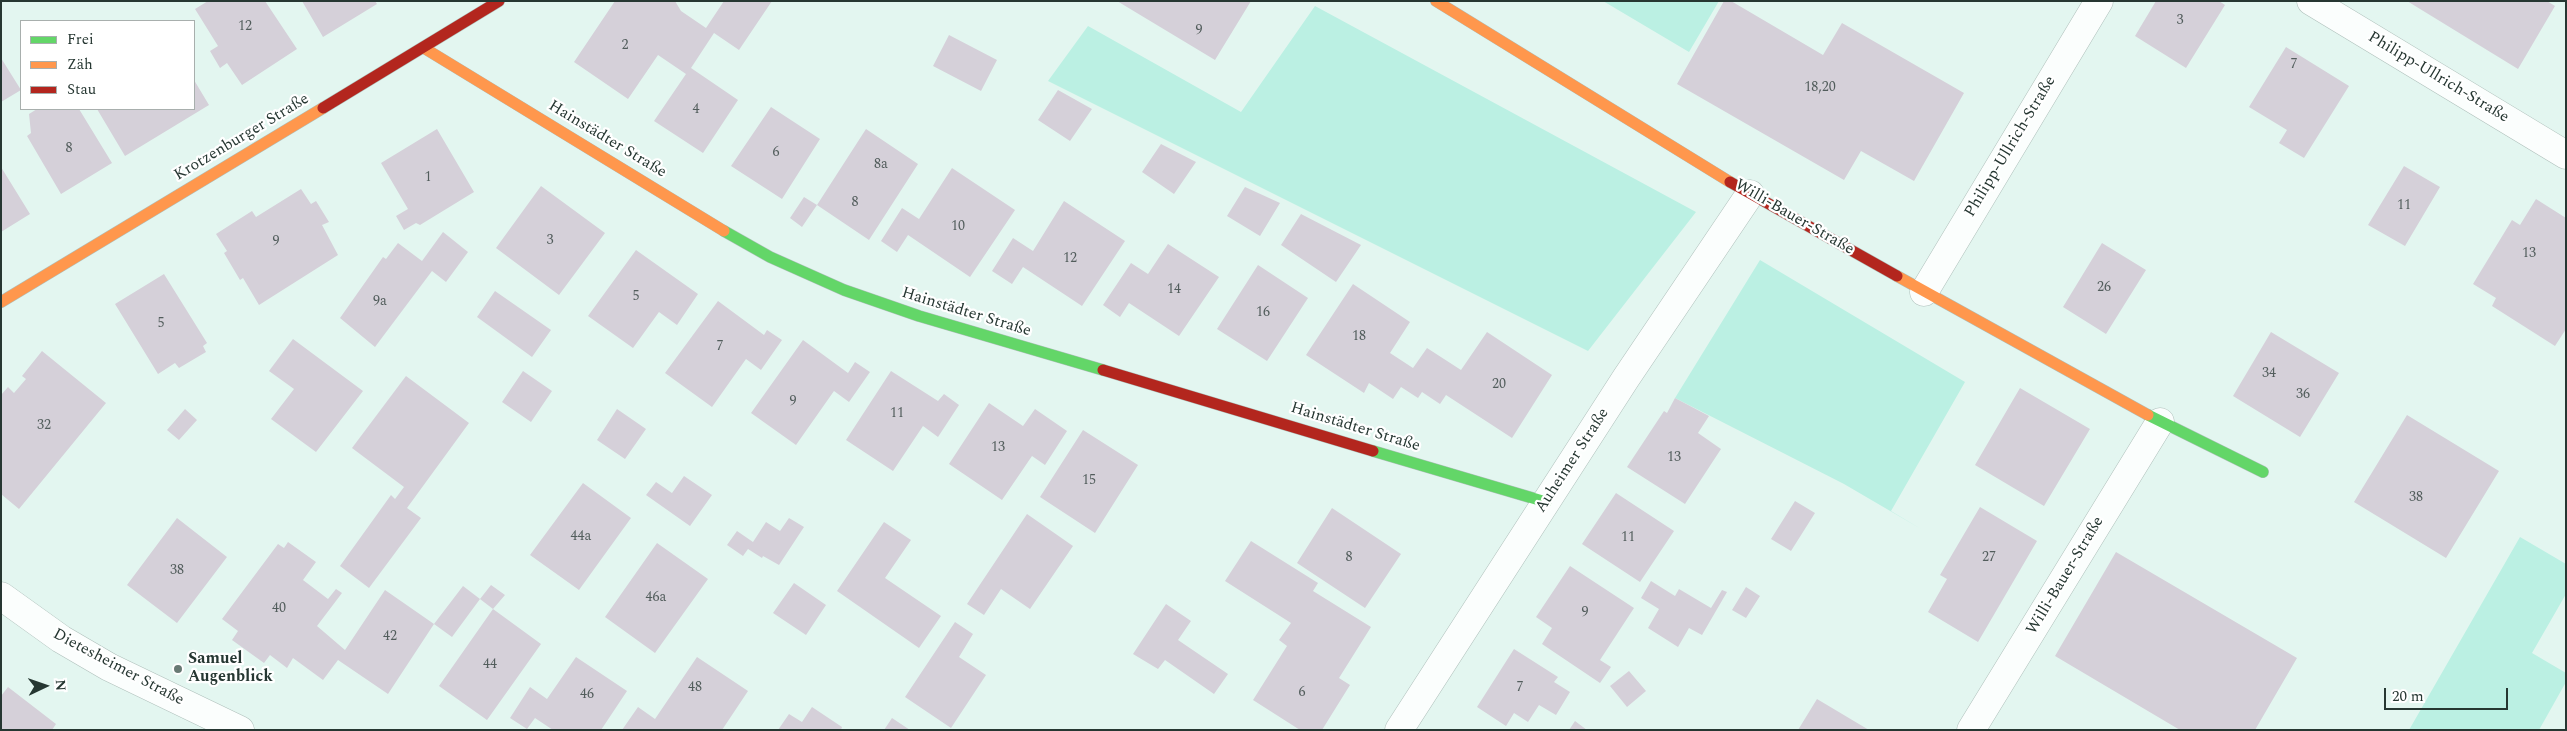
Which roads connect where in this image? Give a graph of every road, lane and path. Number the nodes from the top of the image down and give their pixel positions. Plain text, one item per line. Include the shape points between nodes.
1 (499, 1) edge
2 (1436, 1) edge
3 (2098, 1) edge
4 (2311, 1) edge
5 (424, 48) junction
6 (2566, 155) edge
7 (1750, 194) junction
8 (1924, 292) junction
9 (1, 302) edge
10 (2160, 422) junction
11 (2263, 472) dead end
12 (1546, 502) junction
13 (1, 596) edge
14 (240, 730) edge
15 (1399, 730) edge
16 (1971, 730) edge

1 - 5 street, Krotzenburger Straße
2 - 7 street, Willi-Bauer-Straße
3 - 8 street, Philipp-Ullrich-Straße
4 - 6 street, Philipp-Ullrich-Straße
5 - 9 street, Krotzenburger Straße
5 - 12 street, Hainstädter Straße via 729,234 770,257 844,290 928,319
7 - 8 street, Willi-Bauer-Straße
7 - 12 street, Auheimer Straße
8 - 10 street, Willi-Bauer-Straße
10 - 11 street, Willi-Bauer-Straße
10 - 16 street, Willi-Bauer-Straße
12 - 15 street, Auheimer Straße
13 - 14 street, Dietesheimer Straße via 61,639 109,667

